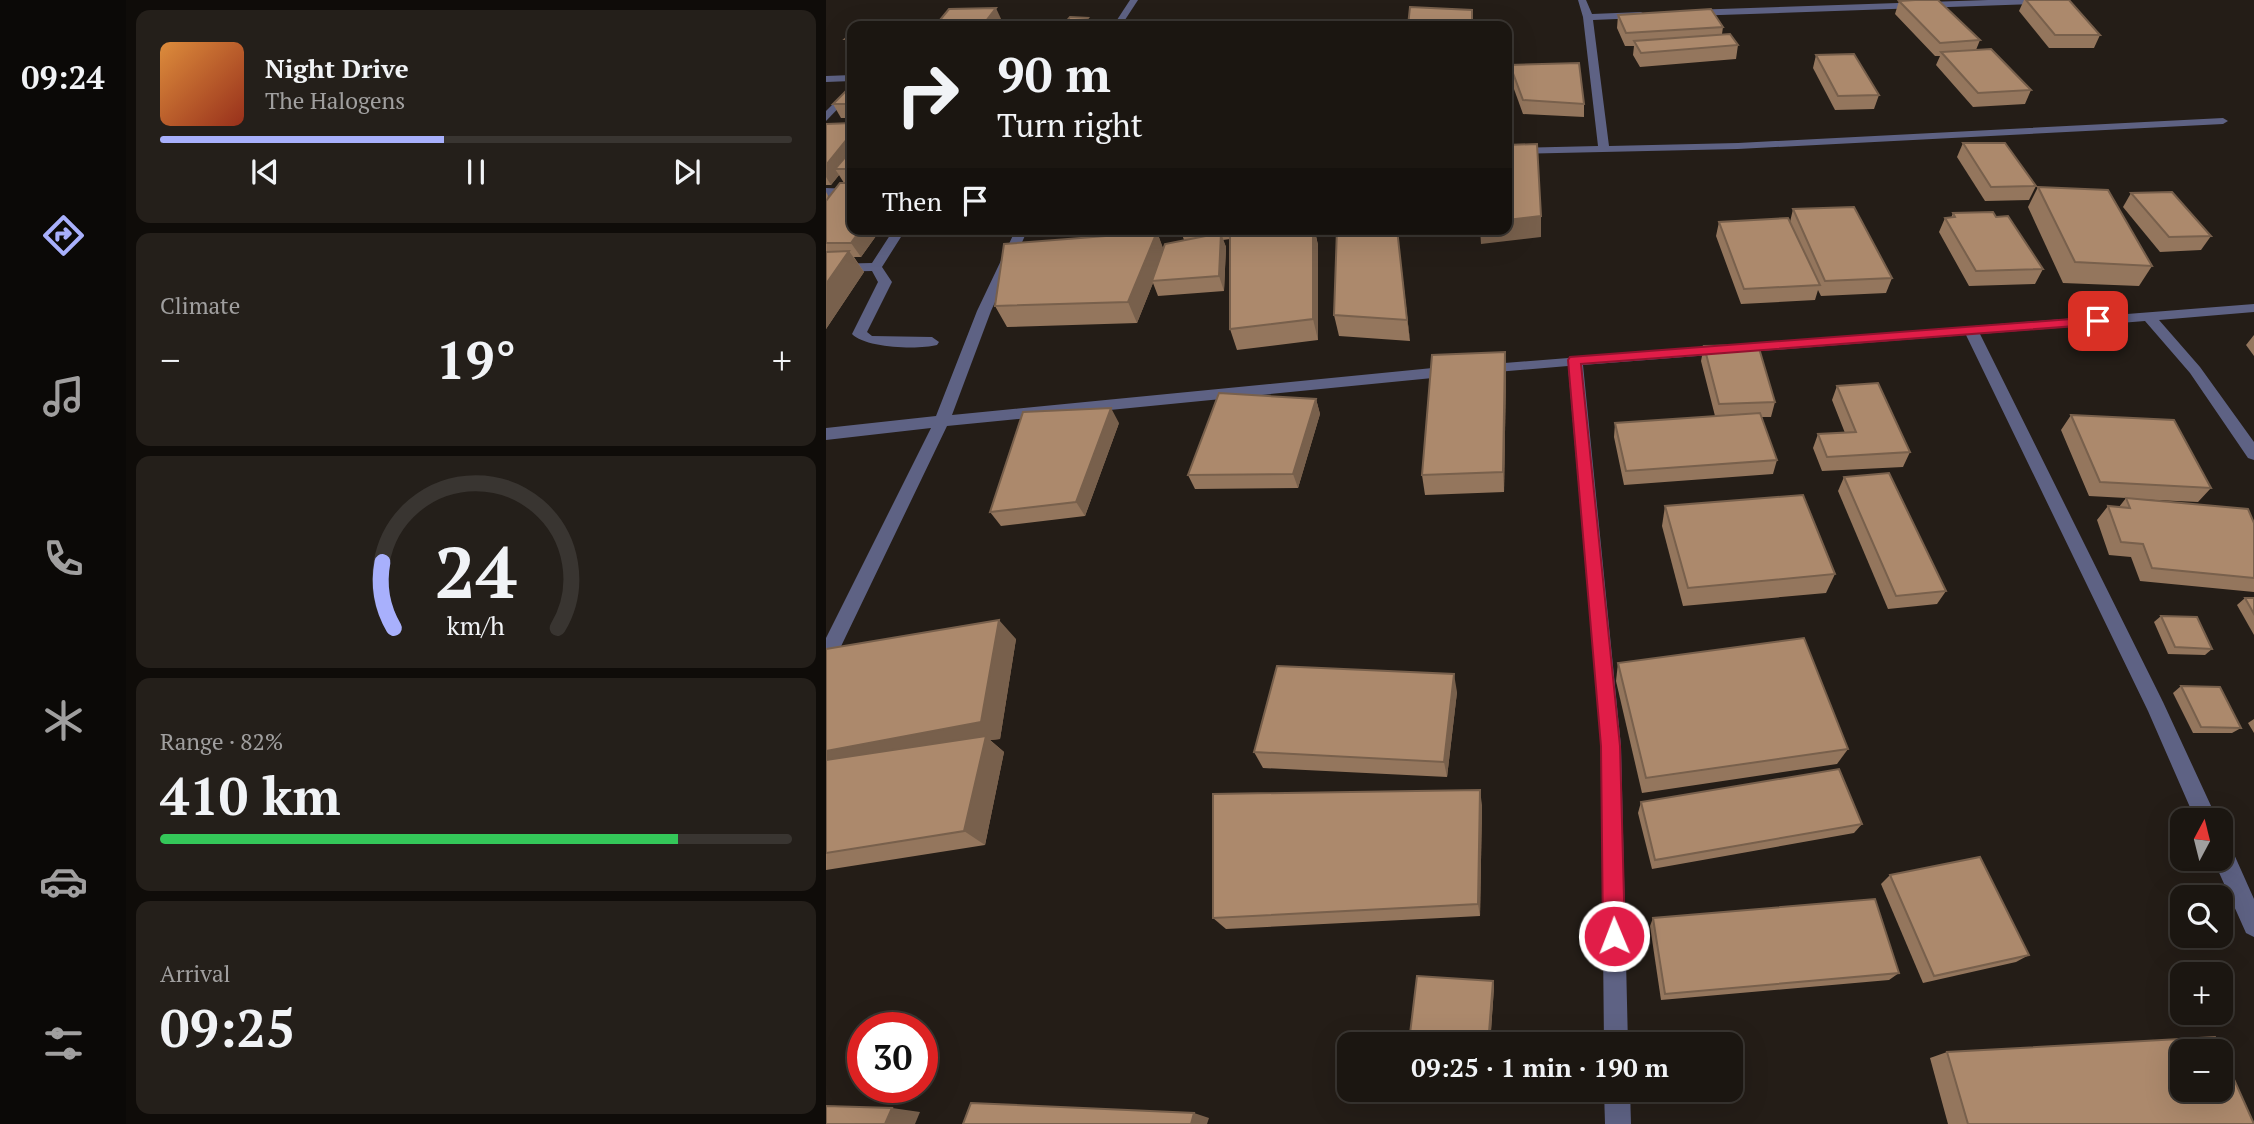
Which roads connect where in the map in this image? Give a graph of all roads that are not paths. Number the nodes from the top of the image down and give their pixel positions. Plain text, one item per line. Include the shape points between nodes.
1 (1134, 0) edge
2 (1582, 0) edge
3 (2064, 0) edge
4 (1684, 13) edge
5 (1656, 14) edge
6 (1588, 17) junction
7 (1120, 21) edge
8 (847, 78) edge
9 (826, 79) edge
10 (847, 94) edge
11 (826, 118) edge
12 (2223, 121) dead end
13 (839, 128) edge
14 (826, 129) edge
15 (1604, 149) junction
16 (1512, 151) edge
17 (847, 191) edge
18 (826, 192) edge
19 (896, 235) edge
20 (1019, 235) edge
21 (876, 267) junction
22 (826, 268) edge
23 (2254, 308) edge
24 (2148, 316) junction
25 (1972, 332) junction
26 (932, 342) dead end
27 (1574, 360) junction
28 (943, 421) junction
29 (826, 434) edge
30 (2254, 454) edge
31 (826, 657) edge
32 (2201, 808) edge
33 (2230, 872) edge
34 (2254, 925) edge
35 (1616, 1032) edge
36 (1617, 1102) edge
37 (1618, 1124) edge

1 - 7 street
2 - 6 street
3 - 4 street
5 - 6 street
6 - 15 street
8 - 9 street
10 - 11 street
12 - 15 street
13 - 14 street
15 - 16 street
17 - 18 street
19 - 21 street
20 - 28 street
21 - 22 street
21 - 26 street via 886,282 859,334 869,340
23 - 24 street
24 - 25 street
24 - 30 street via 2195,370
25 - 27 street
25 - 32 street
27 - 28 street
27 - 35 street via 1611,746
28 - 29 street
28 - 31 street
33 - 34 street
36 - 37 street

